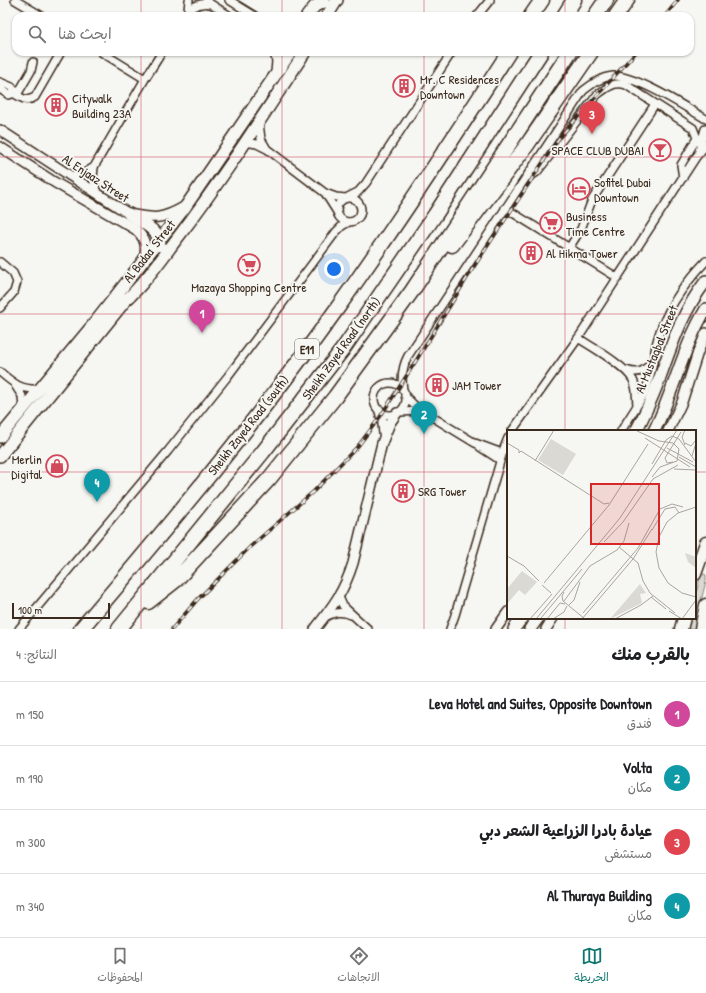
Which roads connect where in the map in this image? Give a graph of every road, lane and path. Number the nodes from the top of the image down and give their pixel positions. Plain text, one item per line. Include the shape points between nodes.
1 (15, 0) edge
2 (189, 0) edge
3 (229, 0) edge
4 (337, 0) edge
5 (490, 0) edge
6 (542, 0) edge
7 (574, 0) edge
8 (596, 0) edge
9 (606, 0) edge
10 (627, 0) edge
11 (325, 1) edge
12 (207, 2) edge
13 (35, 12) edge
14 (186, 12) edge
15 (187, 12) edge
16 (223, 12) edge
17 (248, 12) edge
18 (310, 12) edge
19 (318, 12) edge
20 (330, 12) edge
21 (480, 12) edge
22 (534, 12) edge
23 (566, 12) edge
24 (588, 12) edge
25 (598, 12) edge
26 (619, 12) edge
27 (58, 56) edge
28 (108, 56) edge
29 (159, 56) edge
30 (277, 56) edge
31 (287, 56) edge
32 (303, 56) edge
33 (449, 56) edge
34 (506, 56) edge
35 (538, 56) edge
36 (563, 56) edge
37 (567, 56) edge
38 (588, 56) edge
39 (33, 62) dead end
40 (558, 69) junction
41 (276, 74) junction
42 (145, 78) junction
43 (0, 82) edge
44 (0, 89) edge
45 (15, 94) junction
46 (655, 104) junction
47 (706, 120) edge
48 (259, 122) junction
49 (0, 130) edge
50 (706, 130) edge
51 (245, 142) junction
52 (706, 145) edge
53 (0, 147) edge
54 (268, 149) junction
55 (696, 157) junction
56 (94, 167) junction
57 (69, 176) junction
58 (526, 178) junction
59 (683, 178) junction
60 (97, 193) junction
61 (326, 193) junction
62 (347, 198) junction
63 (186, 206) junction
64 (505, 208) junction
65 (129, 214) junction
66 (338, 214) junction
67 (349, 222) junction
68 (160, 239) junction
69 (329, 242) junction
70 (570, 248) junction
71 (706, 261) edge
72 (0, 262) edge
73 (143, 262) junction
74 (618, 278) junction
75 (706, 281) edge
76 (412, 291) junction
77 (125, 301) junction
78 (0, 308) edge
79 (706, 309) edge
80 (706, 333) edge
81 (578, 338) junction
82 (653, 359) junction
83 (626, 370) junction
84 (0, 372) edge
85 (14, 384) junction
86 (41, 389) junction
87 (404, 393) junction
88 (637, 405) junction
89 (22, 410) junction
90 (380, 411) junction
91 (398, 412) junction
92 (424, 412) junction
93 (513, 430) edge
94 (622, 430) edge
95 (636, 430) edge
96 (654, 430) edge
97 (668, 430) edge
98 (0, 437) edge
99 (507, 441) edge
100 (382, 443) junction
101 (0, 456) edge
102 (501, 456) junction
103 (706, 543) edge
104 (696, 571) edge
105 (339, 597) junction
106 (706, 605) edge
107 (133, 613) junction
108 (507, 613) edge
109 (353, 616) junction
110 (323, 618) junction
111 (521, 619) edge
112 (537, 619) edge
113 (552, 619) edge
114 (684, 619) edge
115 (19, 629) edge
116 (81, 629) edge
117 (119, 629) edge
118 (315, 629) edge
119 (368, 629) edge
120 (450, 629) edge
121 (496, 629) edge
122 (514, 629) edge
123 (530, 629) edge
124 (546, 629) edge
125 (681, 629) edge
126 (701, 629) edge

1 - 13 street
2 - 14 street
3 - 17 street
4 - 20 main road
5 - 21 street
6 - 22 highway
7 - 23 highway
8 - 24 highway
9 - 25 highway
10 - 26 highway
11 - 18 main road
11 - 19 main road
12 - 15 street
12 - 16 street
27 - 45 street via 35,97 25,100
28 - 42 street
29 - 42 street
30 - 41 main road
31 - 41 main road, Al Badaa' Street
32 - 48 main road, Al Badaa' Street
33 - 62 street via 366,183 358,192
34 - 116 highway, Sheikh Zayed Road (south) / E11 via 374,257 317,336 236,441
35 - 107 highway, Sheikh Zayed Road (north) / E11 via 343,349
36 - 40 highway
37 - 40 highway
38 - 76 highway via 492,193 449,249
39 - 45 street via 31,71
40 - 76 highway
41 - 63 main road, Al Badaa' Street
42 - 56 street
43 - 45 street via 12,87
44 - 45 street
46 - 58 street via 626,85 612,84 594,99 537,172
46 - 59 street via 695,131 696,141 681,165
46 - 70 street via 592,200
47 - 50 street
47 - 58 street via 631,79 622,76 603,78 583,91
48 - 51 main road, Al Badaa' Street
48 - 54 street via 261,139
49 - 57 street, Al Enjaaz Street
50 - 55 street
51 - 54 street
51 - 77 main road, Al Badaa' Street via 181,233 143,283
52 - 55 street
53 - 73 street, Al Enjaaz Street via 135,229 146,246
54 - 61 street
55 - 59 street
56 - 57 street via 83,174
56 - 60 street via 93,178
57 - 60 street, Al Enjaaz Street
58 - 64 street
59 - 74 street
60 - 65 street, Al Enjaaz Street
61 - 62 street
61 - 66 street
62 - 66 street via 338,203
62 - 67 street via 357,201 361,209 358,218
63 - 65 street, Al Enjaaz Street via 161,218
63 - 68 main road, Al Badaa' Street
64 - 70 street
64 - 87 street via 406,359 402,372
65 - 68 main road via 153,230
66 - 67 street
66 - 69 street
67 - 69 street via 339,228
68 - 73 main road, Al Badaa' Street
68 - 77 main road via 157,255
69 - 115 street via 168,452
70 - 74 street
71 - 82 street via 672,307 657,340
72 - 78 street via 13,273 17,282 14,292
73 - 86 main road, Al Badaa' Street
74 - 81 street
75 - 95 main road, Al Mustaqbal Street via 679,324 656,387
76 - 107 highway via 335,397 269,479 176,580
77 - 101 main road, Al Badaa' Street
79 - 96 main road via 689,340 673,388
80 - 97 street via 682,402
81 - 83 street
81 - 93 street
82 - 83 street via 643,371 633,373
82 - 88 street via 647,385
83 - 88 street via 636,386
84 - 85 street
85 - 86 street via 24,389
85 - 89 street via 22,396
86 - 89 main road, Al Badaa' Street
87 - 90 street via 399,386 389,383 379,387 374,402
87 - 91 street via 405,402
87 - 92 street
88 - 94 street
89 - 98 main road, Al Badaa' Street
90 - 91 street via 388,415
90 - 100 street via 384,430
91 - 92 street
91 - 100 street via 390,423
92 - 102 street
99 - 102 street
100 - 105 street via 350,571
102 - 120 street
103 - 104 main road
105 - 109 street via 341,604
105 - 110 street
106 - 126 main road
107 - 117 highway, Sheikh Zayed Road (north) / E11
108 - 121 street
109 - 110 street via 336,612
109 - 119 street
110 - 118 street
111 - 122 main road
112 - 123 main road
113 - 124 street
114 - 125 main road

